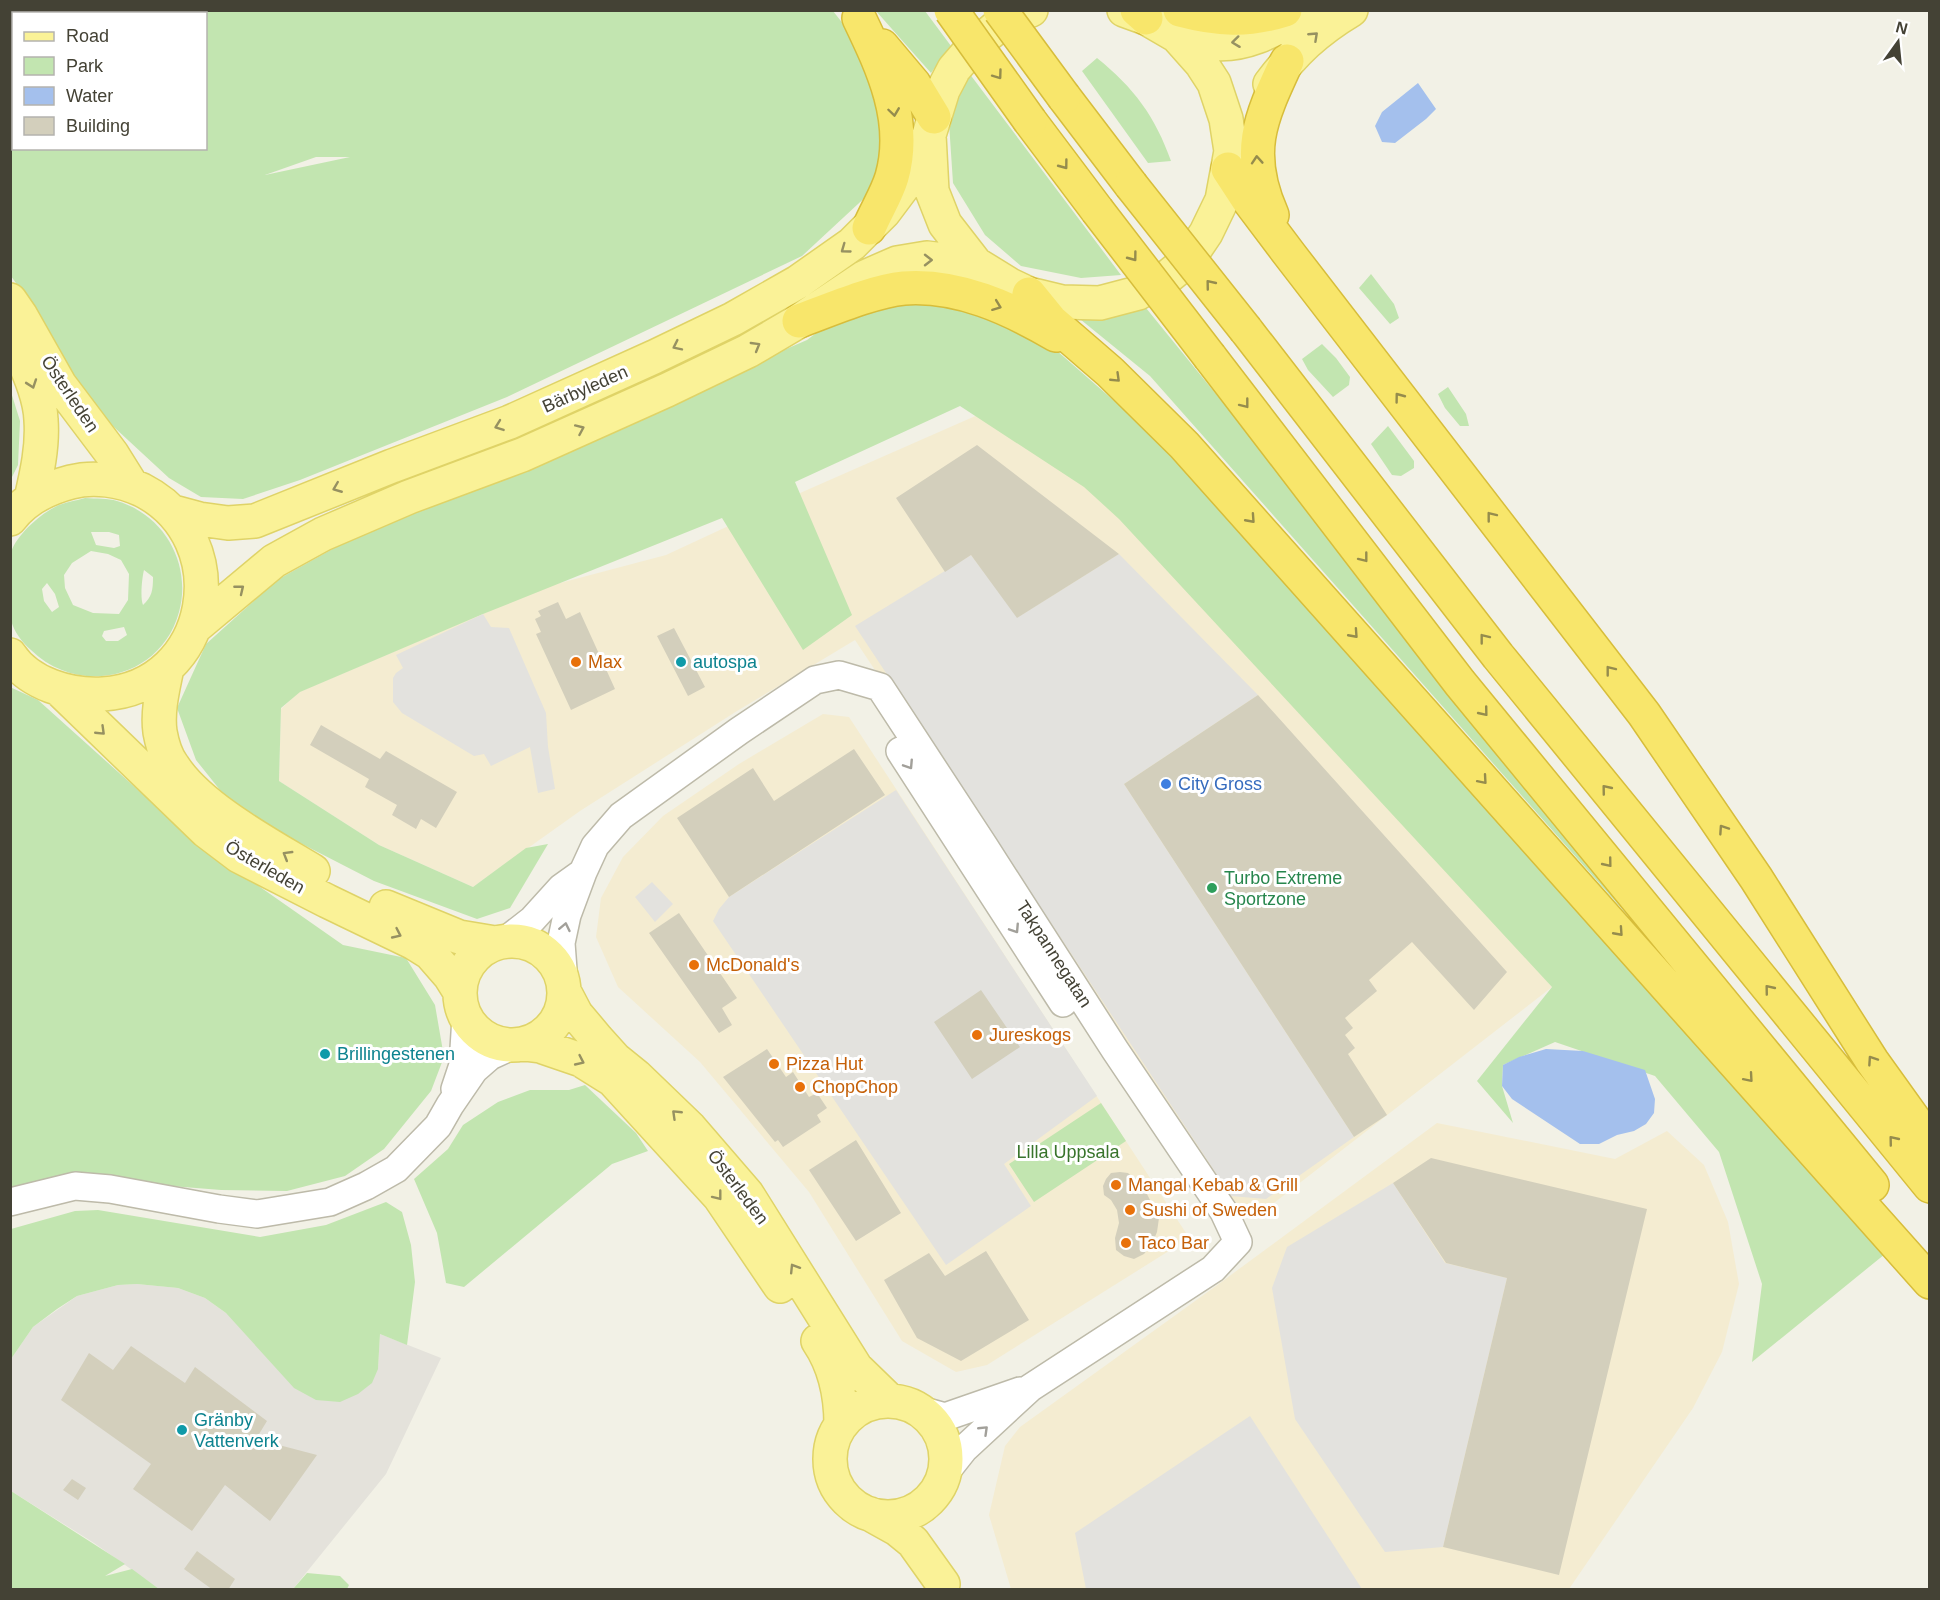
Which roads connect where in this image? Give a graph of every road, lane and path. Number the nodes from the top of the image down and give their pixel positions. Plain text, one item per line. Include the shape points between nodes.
1 (951, 10) edge
2 (1000, 10) edge
3 (1031, 10) edge
4 (1285, 10) edge
5 (1308, 10) edge
6 (1351, 10) edge
7 (1136, 13) edge
8 (855, 14) edge
9 (1179, 23) edge
10 (1287, 61) junction
11 (931, 126) junction
12 (1230, 160) junction
13 (868, 228) junction
14 (1290, 255) junction
15 (976, 264) junction
16 (1029, 294) junction
17 (10, 300) edge
18 (799, 321) junction
19 (10, 330) edge
20 (1089, 354) junction
21 (132, 486) junction
22 (21, 509) edge
23 (173, 512) junction
24 (195, 627) junction
25 (11, 657) edge
26 (167, 668) junction
27 (59, 689) junction
28 (583, 872) junction
29 (500, 942) junction
30 (564, 988) junction
31 (463, 1005) junction
32 (519, 1044) junction
33 (450, 1105) junction
34 (1929, 1142) edge
35 (1929, 1186) edge
36 (10, 1202) edge
37 (1929, 1254) edge
38 (1929, 1282) edge
39 (1030, 1388) junction
40 (889, 1400) junction
41 (920, 1410) junction
42 (841, 1425) junction
43 (940, 1483) junction
44 (870, 1514) junction
45 (944, 1587) edge

1 -> 37 highway, bridge via 1030,121 1460,683
35 -> 2 highway, bridge via 1498,656 1131,185
3 - 11 main road, Bärbyleden via 1005,20 973,46 954,69
4 - 9 highway
5 -> 9 main road via 1254,39 1211,44
10 -> 6 main road via 1324,26
7 - 9 main road
8 - 11 highway via 914,84
8 -> 13 highway via 882,65 895,108 897,145 892,178
9 - 12 main road via 1214,83 1226,119
10 - 12 main road via 1245,121
14 -> 10 highway via 1268,207 1256,155 1267,105
11 - 13 main road, Bärbyleden via 908,180
11 - 15 main road via 932,191 945,224
12 - 14 highway via 1247,198
12 - 16 main road via 1222,200 1206,233 1187,261 1170,275 1138,293 1100,303 1062,302
13 -> 23 main road, Bärbyleden via 798,282 733,319 510,422 255,521 228,523
34 -> 14 highway via 1644,714
15 - 16 main road
18 -> 15 main road, Bärbyleden via 866,277 897,263 927,258
16 - 20 highway via 1051,321
17 - 21 main road, Österleden via 60,385
18 -> 20 highway via 902,288 937,288 1006,309
24 -> 18 main road, Bärbyleden via 274,561 323,534 522,455 748,351
19 -> 22 main road, Österleden via 42,418 41,445
20 -> 38 highway via 1192,454
21 - 22 main road via 107,479 80,480 55,486
21 - 23 main road
23 - 24 main road via 191,537 201,566 202,597
24 - 26 main road
25 - 27 main road via 34,677
26 - 27 main road via 143,684 116,693 88,695
29 -> 26 main road, Österleden via 459,937 377,903 254,836 198,795 173,766 162,740 160,701
27 -> 31 main road, Österleden via 206,831 239,856 430,953 450,976
28 - 29 street, Takpannegatan via 561,888 532,920
30 -> 28 street, Takpannegatan via 561,944
28 - 39 street, Takpannegatan via 595,846 621,816 815,680 839,675 880,687 1224,1212 1238,1242 1213,1269
29 - 30 main road via 525,942 543,951 556,965
29 - 31 main road via 481,951 470,963 462,977
30 - 32 main road via 563,1007 549,1030 537,1039
40 -> 30 main road, Österleden via 856,1368 747,1194 690,1128 597,1039 576,1014
31 - 32 main road via 481,1035 502,1044
31 - 33 street via 463,1065
32 - 33 street via 490,1056 474,1070
32 -> 42 main road, Österleden via 540,1046 581,1060 613,1080 719,1196 825,1352 836,1379
33 - 36 street via 438,1126 389,1175 330,1202 257,1214 75,1186
39 - 41 street, Takpannegatan via 945,1417
43 -> 39 street, Takpannegatan via 964,1449
40 - 41 main road
40 - 42 main road via 862,1407
41 - 43 main road via 933,1422 943,1440 946,1453
42 - 44 main road via 832,1443 833,1477 842,1495
43 - 44 main road via 921,1507 910,1513 890,1517
43 - 45 main road via 935,1557
44 - 45 main road via 913,1542

